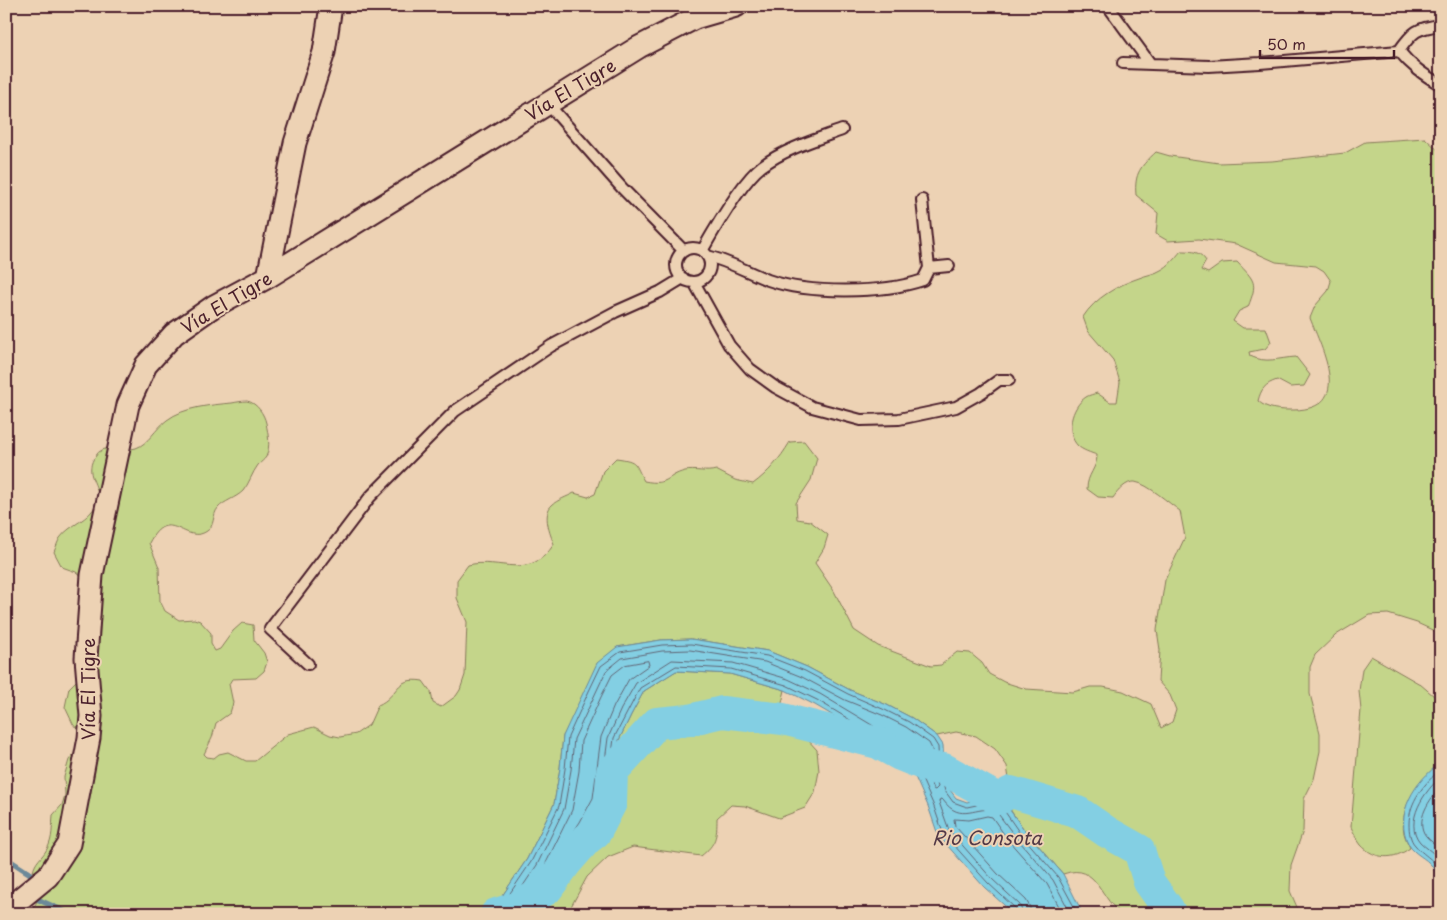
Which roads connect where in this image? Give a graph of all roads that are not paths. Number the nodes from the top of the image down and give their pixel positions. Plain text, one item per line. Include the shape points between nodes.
1 (331, 6) edge
2 (736, 6) edge
3 (1108, 6) edge
4 (1441, 25) edge
5 (1399, 50) junction
6 (1149, 62) junction
7 (1123, 63) dead end
8 (1441, 85) edge
9 (546, 103) junction
10 (842, 130) dead end
11 (922, 200) dead end
12 (684, 251) junction
13 (705, 254) junction
14 (949, 266) dead end
15 (929, 268) junction
16 (268, 277) junction
17 (682, 278) junction
18 (694, 282) junction
19 (1009, 380) dead end
20 (308, 664) dead end
21 (6, 906) edge

1 - 16 street via 324,52 295,143
2 - 9 street, Vía El Tigre via 695,18
3 - 6 lane
4 - 5 lane via 1423,27 1409,36
5 - 6 lane via 1218,65
5 - 8 lane via 1409,64
6 - 7 lane
9 - 12 lane
9 - 16 street, Vía El Tigre
10 - 13 lane via 782,154 760,167 742,188
11 - 15 lane
12 - 13 lane via 693,248
12 - 17 lane via 676,262
13 - 15 lane via 768,280 807,289 865,289 910,284 923,280
13 - 18 lane via 710,263 708,272
14 - 15 lane
16 - 21 street, Vía El Tigre via 214,306 174,334 146,365 128,405 92,575 86,658 91,716 69,844 48,876 15,903
17 - 18 lane
17 - 20 lane via 551,346 462,406 370,497 270,629
18 - 19 lane via 729,345 750,369 812,407 861,420 899,419 956,407 999,380

